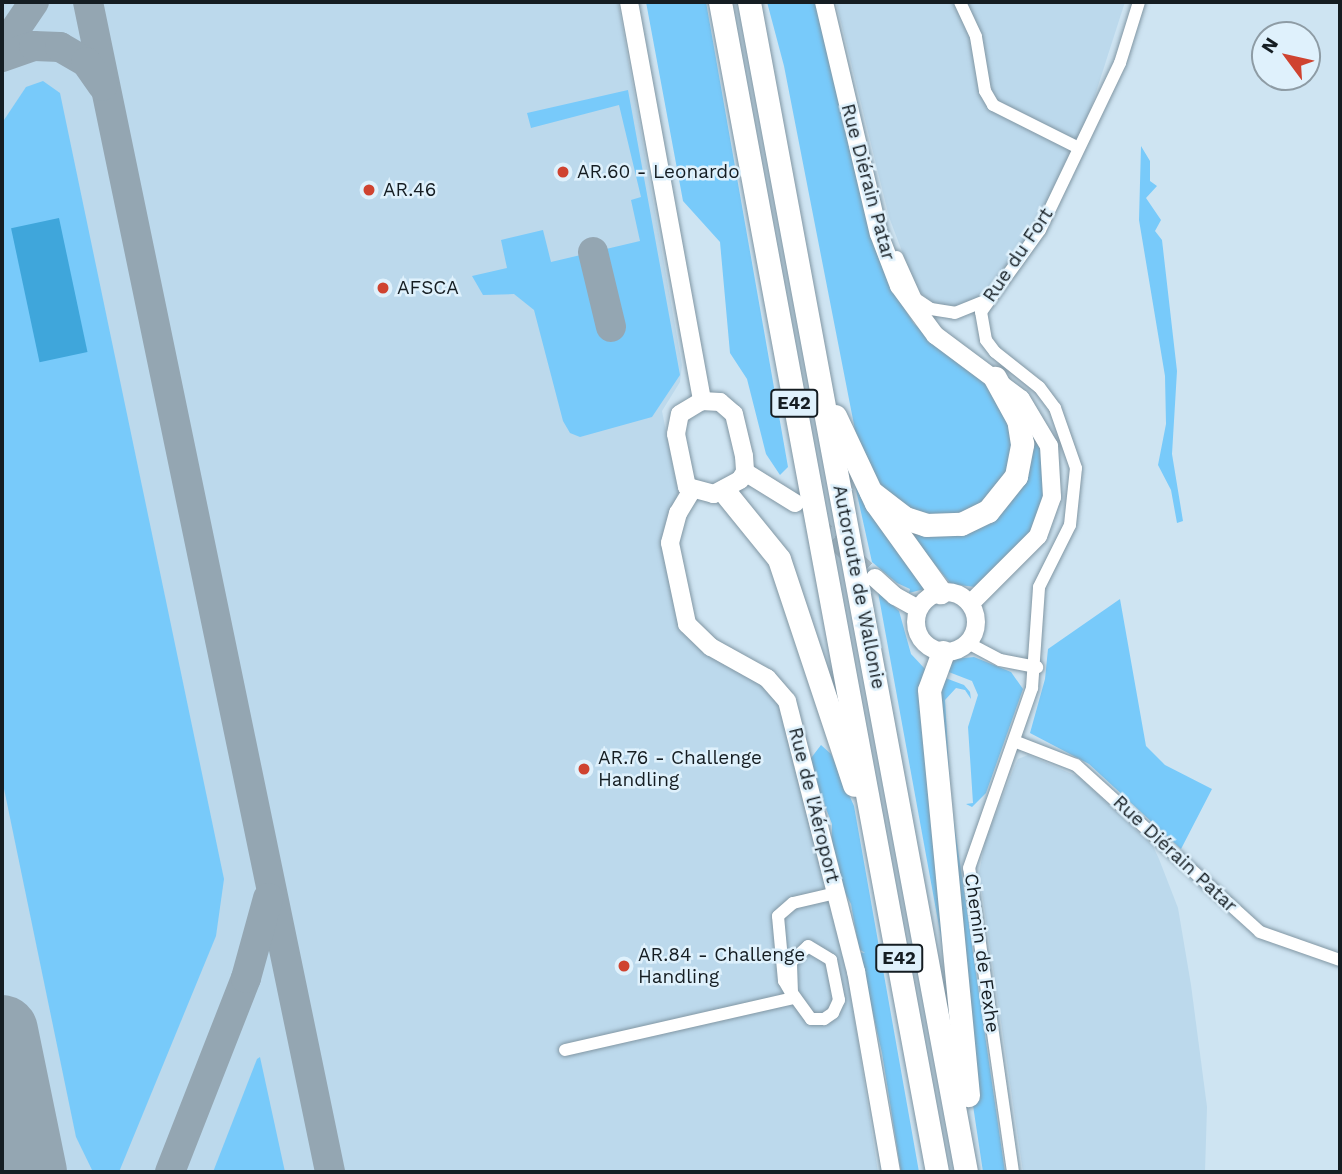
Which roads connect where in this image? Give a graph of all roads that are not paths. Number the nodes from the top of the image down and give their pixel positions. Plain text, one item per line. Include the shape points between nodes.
1 (629, 2) edge
2 (720, 2) edge
3 (749, 2) edge
4 (824, 2) edge
5 (960, 2) edge
6 (1139, 2) edge
7 (1077, 147) junction
8 (879, 234) junction
9 (985, 301) junction
10 (995, 377) junction
11 (702, 401) junction
12 (825, 402) junction
13 (745, 472) junction
14 (692, 490) junction
15 (724, 491) junction
16 (871, 492) junction
17 (795, 503) dead end
18 (875, 578) tunnel mouth
19 (940, 592) junction
20 (970, 604) junction
21 (918, 609) junction
22 (968, 643) junction
23 (943, 652) junction
24 (1037, 667) junction
25 (1014, 741) junction
26 (870, 804) junction
27 (836, 892) junction
28 (1340, 960) edge
29 (794, 998) junction
30 (565, 1050) dead end
31 (959, 1125) junction
32 (891, 1172) edge
33 (937, 1172) edge
34 (966, 1172) edge
35 (1013, 1172) edge

1 - 11 street
2 - 26 highway, Autoroute de Wallonie / E42
3 - 12 highway, Autoroute de Wallonie / E42
4 - 8 street, Rue Diérain Patar
5 - 7 street via 976,37 985,91 993,104
6 - 7 street, Rue du Fort via 1121,62
7 - 9 street, Rue du Fort via 1040,230
8 - 9 street via 893,249 916,299 931,309 955,313
8 - 10 street, Rue Diérain Patar via 899,286 922,322
9 - 24 street, Rue du Fort via 981,312 986,340 1039,387 1055,408 1076,468 1070,525 1039,587
10 - 16 highway via 1018,419 1022,444 1016,476 995,505 975,519 936,526 905,519
10 - 20 street, Rue Diérain Patar via 1028,407 1046,436 1053,470 1052,497 1031,546
11 - 13 street via 720,402 734,414
11 - 14 street via 685,408 676,426 684,482
12 - 16 highway via 847,433 851,453
12 - 31 highway, Autoroute de Wallonie / E42
13 - 15 street
13 - 17 street
14 - 15 street
14 - 27 street, Rue de l'Aéroport via 675,520 670,543 687,624 710,647 766,678 787,701
15 - 26 highway via 779,559 854,786
16 - 19 highway
18 - 21 street
19 - 20 street via 957,594
19 - 21 street
20 - 22 street via 976,624
21 - 23 street via 919,637
22 - 23 street
22 - 24 street via 989,656
23 - 31 highway via 929,690 968,1097
24 - 25 street, Rue du Fort
25 - 28 street, Rue Diérain Patar via 1076,765 1260,932
25 - 35 street, Chemin de Fexhe via 969,868
26 - 33 highway, Autoroute de Wallonie / E42
27 - 29 street via 793,903 778,916 785,981
27 - 32 street, Rue de l'Aéroport via 864,1013
29 - 29 street via 789,972 795,955 808,946 825,952 838,990 833,1013 811,1019
29 - 30 street
31 - 34 highway, Autoroute de Wallonie / E42

